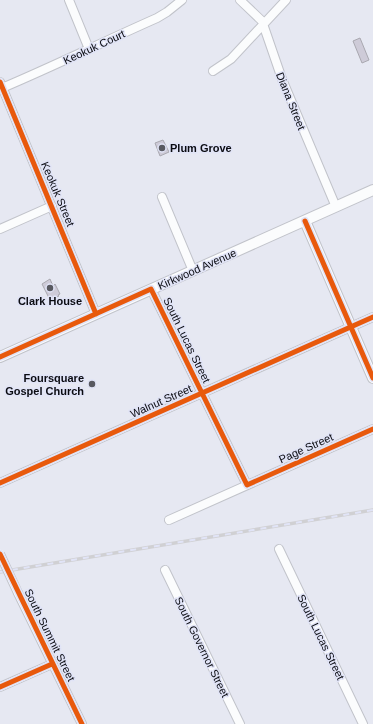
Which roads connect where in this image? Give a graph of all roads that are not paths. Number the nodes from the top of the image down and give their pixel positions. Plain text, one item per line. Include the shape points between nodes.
1 (69, 0) edge
2 (182, 0) edge
3 (240, 0) edge
4 (286, 0) edge
5 (263, 25) junction
6 (89, 49) junction
7 (213, 71) dead end
8 (1, 85) edge
9 (373, 190) edge
10 (162, 197) dead end
11 (52, 206) junction
12 (336, 207) junction
13 (305, 221) junction
14 (0, 229) edge
15 (193, 271) junction
16 (151, 290) junction
17 (96, 314) junction
18 (373, 317) edge
19 (351, 327) junction
20 (0, 357) edge
21 (373, 378) edge
22 (202, 394) junction
23 (373, 429) edge
24 (0, 483) edge
25 (247, 485) junction
26 (169, 520) dead end
27 (279, 550) dead end
28 (0, 554) edge
29 (165, 570) dead end
30 (52, 664) junction
31 (0, 687) edge
32 (82, 724) edge
33 (240, 724) edge
34 (363, 724) edge

1 - 6 street
2 - 6 street, Keokuk Court via 157,18
3 - 5 street, Diana Street
4 - 5 street
5 - 7 street via 231,59
5 - 12 street, Diana Street via 282,79
6 - 8 street, Keokuk Court via 57,65
8 - 11 street, Keokuk Street
9 - 12 main road, Kirkwood Avenue
10 - 15 street
11 - 14 street
11 - 17 street, Keokuk Street
12 - 13 main road, Kirkwood Avenue
13 - 15 main road, Kirkwood Avenue
13 - 19 main road
15 - 16 main road, Kirkwood Avenue
16 - 17 main road, Kirkwood Avenue
16 - 22 street, South Lucas Street
17 - 20 main road, Kirkwood Avenue
18 - 19 street, Walnut Street
19 - 21 main road
19 - 22 street, Walnut Street
22 - 24 street, Walnut Street
22 - 25 street, South Lucas Street
23 - 25 street, Page Street
25 - 26 street, Page Street
27 - 34 street, South Lucas Street
28 - 30 street, South Summit Street, bridge
29 - 33 street, South Governor Street
30 - 31 street
30 - 32 street, South Summit Street

